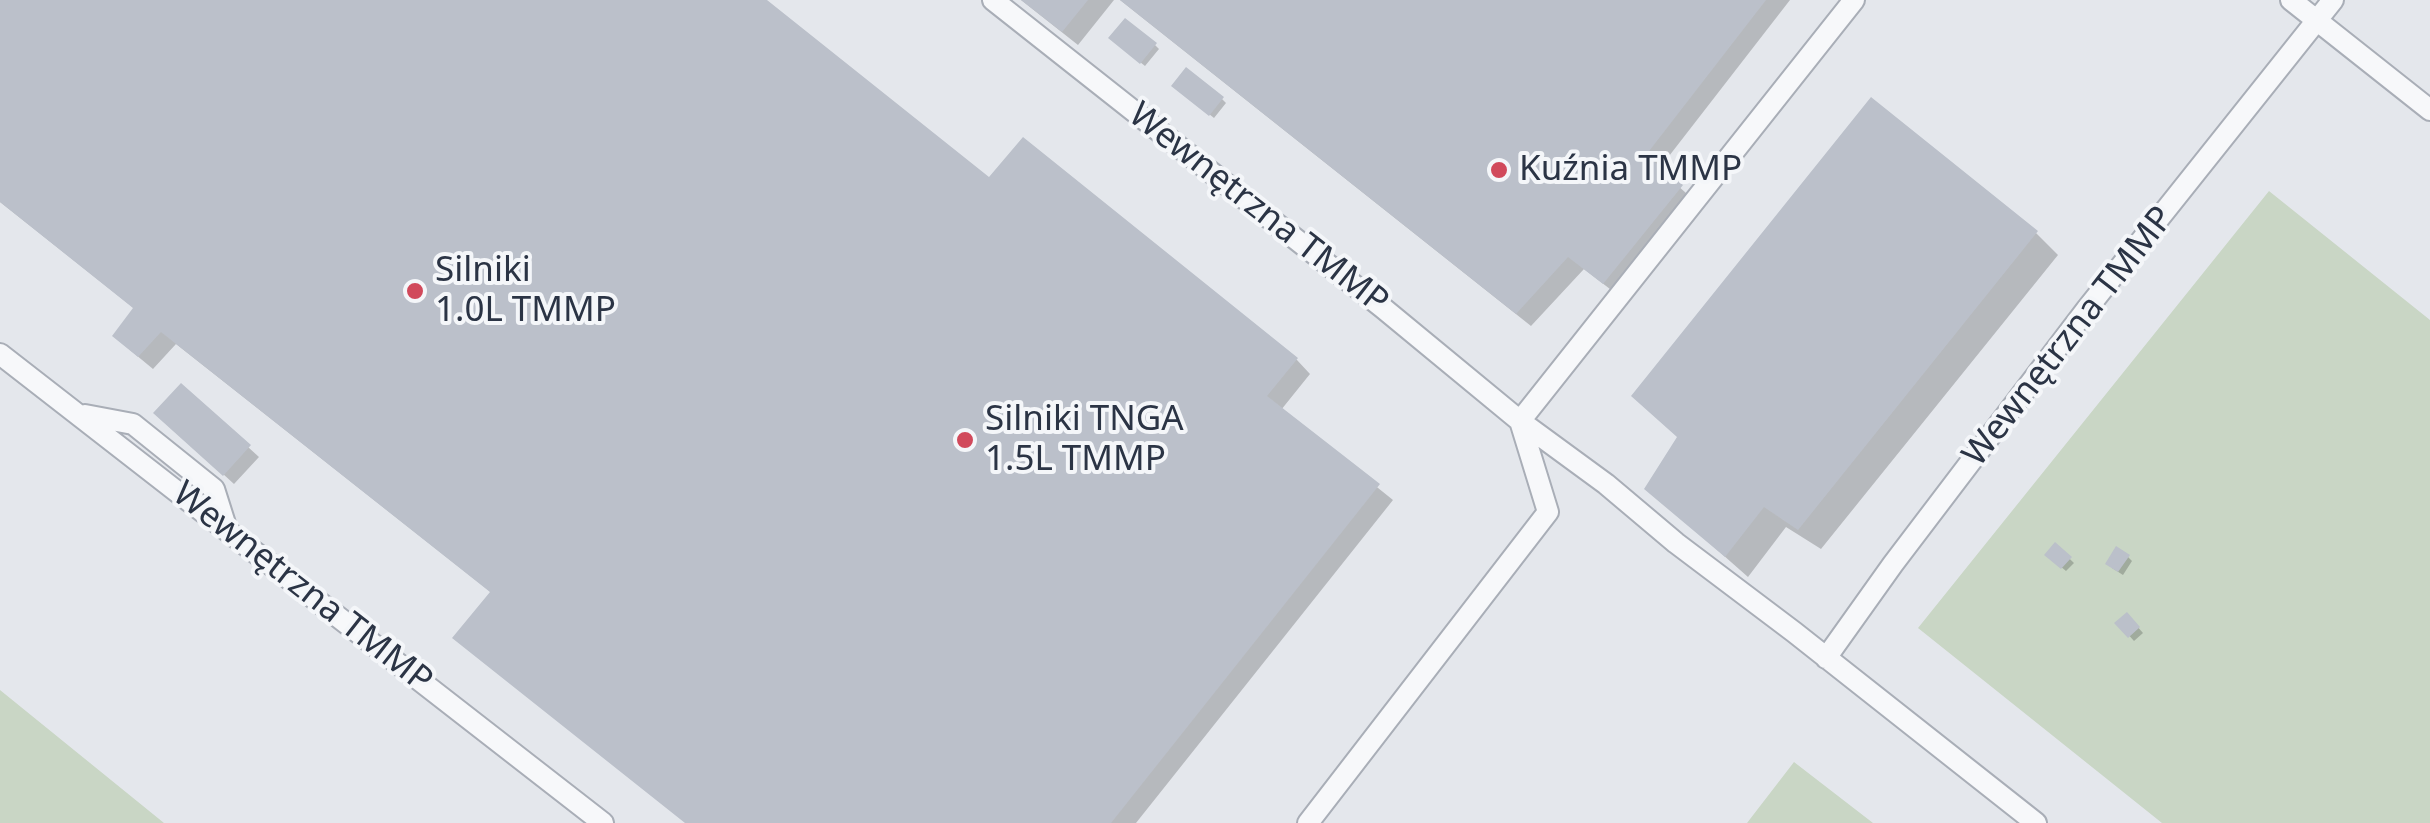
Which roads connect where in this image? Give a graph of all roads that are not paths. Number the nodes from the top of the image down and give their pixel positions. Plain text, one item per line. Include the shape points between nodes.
1 (993, 0) edge
2 (1854, 0) edge
3 (2291, 0) edge
4 (2333, 0) edge
5 (2316, 20) junction
6 (2430, 110) edge
7 (0, 354) edge
8 (1520, 422) junction
9 (1826, 658) junction
10 (603, 823) edge
11 (1308, 823) edge
12 (2036, 823) edge

1 - 8 lane, Wewnętrzna TMMP
2 - 8 lane
3 - 5 lane
4 - 5 lane, Wewnętrzna TMMP
5 - 6 lane
5 - 9 lane, Wewnętrzna TMMP via 2086,310
7 - 10 lane, Wewnętrzna TMMP
8 - 9 lane, Wewnętrzna TMMP
8 - 11 lane via 1548,512
9 - 12 lane, Wewnętrzna TMMP

